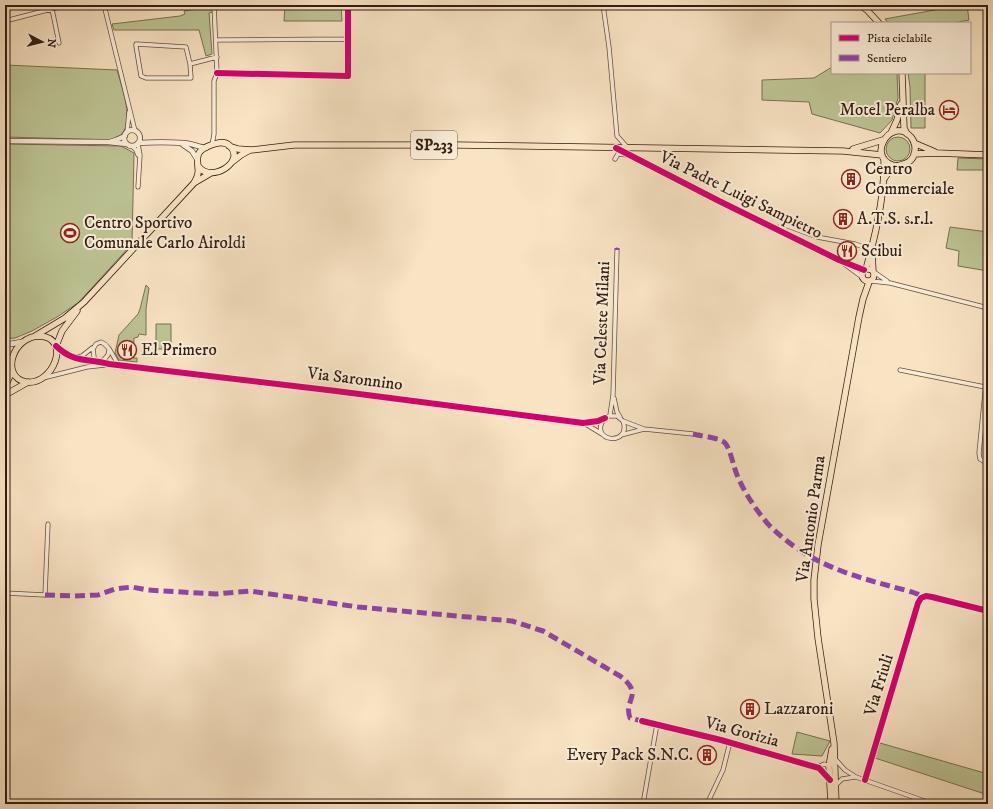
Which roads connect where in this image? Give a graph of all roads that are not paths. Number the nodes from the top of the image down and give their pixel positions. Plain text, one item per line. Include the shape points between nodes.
1 (67, 5) edge
2 (104, 5) edge
3 (214, 5) edge
4 (348, 5) edge
5 (603, 5) edge
6 (860, 5) edge
7 (52, 9) junction
8 (5, 21) edge
9 (878, 22) edge
10 (349, 39) junction
11 (216, 40) junction
12 (59, 43) dead end
13 (217, 57) junction
14 (190, 64) junction
15 (217, 73) junction
16 (902, 74) edge
17 (903, 98) junction
18 (130, 109) junction
19 (135, 131) junction
20 (891, 133) junction
21 (126, 134) junction
22 (907, 134) junction
23 (140, 136) junction
24 (883, 140) junction
25 (5, 141) edge
26 (108, 142) junction
27 (151, 142) junction
28 (181, 143) junction
29 (914, 143) junction
30 (138, 144) junction
31 (130, 145) junction
32 (212, 145) junction
33 (229, 146) junction
34 (206, 148) junction
35 (616, 148) junction
36 (629, 148) junction
37 (251, 150) junction
38 (843, 151) junction
39 (937, 153) junction
40 (914, 154) junction
41 (630, 155) junction
42 (988, 155) edge
43 (883, 157) junction
44 (139, 159) junction
45 (197, 159) junction
46 (615, 159) dead end
47 (232, 162) junction
48 (198, 166) junction
49 (898, 166) junction
50 (211, 173) junction
51 (884, 179) junction
52 (194, 183) junction
53 (138, 187) dead end
54 (776, 228) junction
55 (617, 250) dead end
56 (872, 250) junction
57 (839, 260) junction
58 (865, 270) junction
59 (873, 271) junction
60 (862, 277) junction
61 (870, 281) junction
62 (890, 283) junction
63 (863, 299) junction
64 (84, 302) junction
65 (988, 308) edge
66 (35, 336) junction
67 (22, 342) junction
68 (5, 345) edge
69 (56, 346) junction
70 (93, 347) junction
71 (109, 350) junction
72 (5, 355) edge
73 (73, 358) junction
74 (988, 362) edge
75 (97, 364) junction
76 (119, 365) junction
77 (12, 367) junction
78 (900, 370) dead end
79 (42, 379) junction
80 (28, 382) junction
81 (5, 386) edge
82 (985, 387) junction
83 (5, 395) edge
84 (613, 395) junction
85 (610, 415) junction
86 (604, 418) junction
87 (622, 420) junction
88 (583, 423) junction
89 (644, 429) junction
90 (602, 434) junction
91 (693, 434) dead end
92 (621, 435) junction
93 (988, 464) edge
94 (48, 524) dead end
95 (5, 593) edge
96 (988, 611) edge
97 (642, 721) dead end
98 (657, 724) junction
99 (730, 742) junction
100 (834, 743) junction
101 (835, 759) junction
102 (829, 766) junction
103 (819, 768) junction
104 (856, 777) junction
105 (830, 780) junction
106 (865, 780) junction
107 (835, 786) junction
108 (643, 804) edge
109 (707, 804) edge
110 (831, 804) edge
111 (836, 804) edge
112 (933, 804) edge

1 - 7 street
2 - 18 street
3 - 11 street
4 - 10 street
5 - 36 street via 617,136
6 - 9 main road
7 - 8 street
7 - 12 street
10 - 11 street
10 - 15 street via 348,76
11 - 13 street
13 - 14 street
13 - 15 street
14 - 14 street via 186,47 136,44 141,76 146,78 190,78
15 - 32 street via 214,81
16 - 17 main road
17 - 20 main road
17 - 22 main road via 904,128
18 - 19 street
18 - 21 street
19 - 21 street via 131,130
19 - 23 street
20 - 22 main road via 897,131
20 - 24 main road, SP233
21 - 26 street
21 - 31 street via 125,140
22 - 29 main road
23 - 27 street
23 - 30 street
24 - 38 main road, SP233
24 - 43 main road
25 - 26 street
26 - 31 street
27 - 28 street
27 - 30 street
28 - 34 street
28 - 45 street via 192,151
29 - 39 main road
29 - 40 main road
30 - 31 street
30 - 44 street
31 - 44 street via 138,153
32 - 33 main road, SP233 via 220,142
32 - 34 main road, SP233
33 - 37 main road, SP233
33 - 47 main road via 234,154
34 - 45 main road, SP233 via 199,153
35 - 36 main road, SP233
35 - 37 main road, SP233 via 294,145
35 - 41 street, Via Padre Luigi Sampietro
36 - 38 main road, SP233
37 - 47 main road, SP233
38 - 43 main road, SP233
39 - 40 main road
39 - 42 main road
40 - 49 main road via 909,162
41 - 46 street via 618,154
41 - 54 street, Via Padre Luigi Sampietro
43 - 49 main road, SP233 via 888,163
43 - 51 main road
44 - 53 street
45 - 48 main road, SP233
47 - 50 main road, SP233
48 - 50 main road via 203,171
48 - 52 main road, SP233 via 198,175
49 - 51 main road
50 - 52 main road, SP233
51 - 56 main road
52 - 64 main road, SP233
54 - 56 street, Via Padre Luigi Sampietro via 785,225 817,237
54 - 57 street, Via Padre Luigi Sampietro
55 - 84 street, Via Celeste Milani
56 - 58 main road
56 - 59 main road
57 - 58 street, Via Padre Luigi Sampietro
57 - 60 street, Via Padre Luigi Sampietro
58 - 59 main road
58 - 60 main road
59 - 61 main road via 875,276
59 - 62 street
60 - 61 main road
60 - 63 main road, Via Antonio Parma
61 - 62 street
61 - 63 main road, Via Antonio Parma
62 - 65 street
63 - 100 main road, Via Antonio Parma via 818,545 814,580 818,638
64 - 66 main road, SP233 via 65,318
64 - 69 main road, SP233 via 62,331
66 - 67 main road, SP233
66 - 69 main road via 47,337
67 - 68 main road
67 - 77 main road via 13,354
69 - 73 street, Via Saronnino
69 - 79 main road, SP233 via 55,362
70 - 71 street via 103,343
70 - 73 street via 82,356
70 - 75 street
71 - 75 street via 108,356
71 - 76 street
72 - 77 main road
73 - 75 street, Via Saronnino
74 - 82 street
75 - 76 street, Via Saronnino
75 - 79 street, Via Saronnino
76 - 88 street, Via Saronnino
77 - 80 main road via 16,377
77 - 81 main road
78 - 82 street
79 - 80 main road
80 - 83 main road
82 - 93 street via 979,448 980,459
84 - 85 street
84 - 87 street
85 - 86 street, Via Saronnino
85 - 87 street, Via Saronnino
86 - 88 street, Via Saronnino
86 - 90 street via 600,427
87 - 89 street, Via Saronnino
87 - 92 street via 624,428
88 - 90 street, Via Saronnino
89 - 91 street, Via Saronnino
89 - 92 street, Via Saronnino
90 - 92 street, Via Saronnino via 609,439
94 - 95 street via 45,595
96 - 106 street, Via Friuli via 932,597 921,598
97 - 98 street, Via Gorizia
98 - 99 street, Via Gorizia
98 - 108 street
99 - 103 street, Via Gorizia
99 - 109 street via 723,770
100 - 101 main road, Via Antonio Parma
100 - 102 main road, Via Antonio Parma
101 - 104 street
101 - 107 main road, Via Antonio Parma
102 - 103 street, Via Gorizia via 822,764
102 - 105 main road, Via Antonio Parma
102 - 107 street
103 - 105 street
104 - 106 street
104 - 107 street via 842,779
105 - 110 main road, Via Antonio Parma
106 - 112 street
107 - 111 main road, Via Antonio Parma

